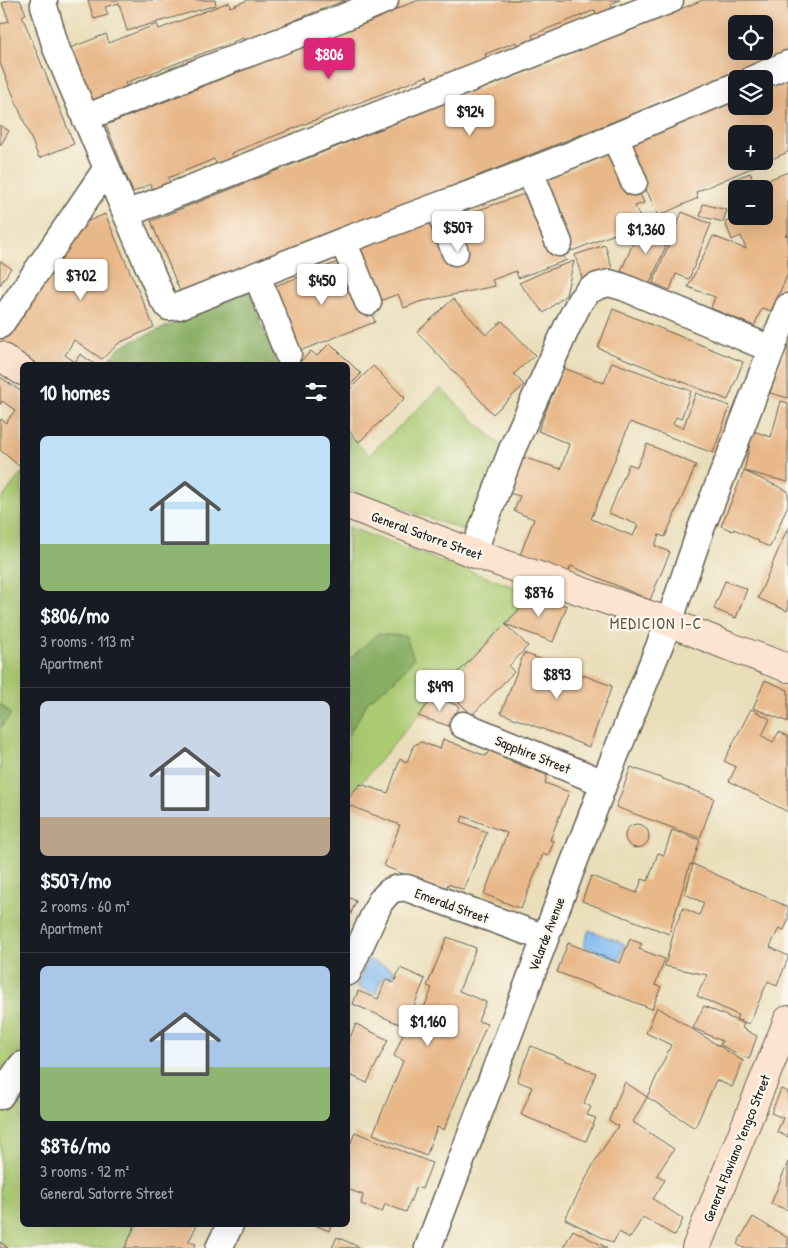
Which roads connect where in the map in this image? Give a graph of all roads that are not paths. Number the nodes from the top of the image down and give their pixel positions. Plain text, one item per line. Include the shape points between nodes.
1 (44, 0) edge
2 (385, 0) edge
3 (670, 0) edge
4 (788, 64) edge
5 (773, 70) edge
6 (728, 89) edge
7 (86, 118) junction
8 (615, 137) junction
9 (106, 168) junction
10 (530, 171) junction
11 (634, 182) dead end
12 (438, 206) junction
13 (126, 214) junction
14 (344, 241) junction
15 (559, 243) dead end
16 (455, 252) dead end
17 (257, 276) junction
18 (368, 302) dead end
19 (788, 307) edge
20 (0, 325) edge
21 (771, 349) junction
22 (288, 354) dead end
23 (0, 356) edge
24 (20, 370) edge
25 (350, 506) edge
26 (474, 553) junction
27 (668, 622) junction
28 (788, 668) edge
29 (462, 725) dead end
30 (604, 783) junction
31 (545, 938) junction
32 (350, 968) edge
33 (788, 1020) edge
34 (20, 1068) edge
35 (0, 1096) edge
36 (229, 1227) edge
37 (220, 1248) edge
38 (428, 1248) edge
39 (696, 1248) edge

1 - 7 street via 56,48
2 - 7 street
3 - 13 street
4 - 5 street
6 - 8 street
7 - 9 street
8 - 10 street
8 - 11 street
9 - 13 street
9 - 20 street
10 - 12 street
10 - 15 street
12 - 14 street
12 - 16 street
13 - 17 street via 162,298 169,307
14 - 17 street
14 - 18 street
17 - 22 street
19 - 21 street, Velarde Avenue
21 - 26 street via 623,287 609,283 588,291 567,327 513,447
21 - 27 street, Velarde Avenue
23 - 24 street
25 - 26 street, General Satorre Street
26 - 27 street, General Satorre Street
27 - 28 street, General Satorre Street
27 - 30 street, Velarde Avenue
29 - 30 street, Sapphire Street
30 - 31 street, Velarde Avenue
31 - 32 street, Emerald Street via 407,888 396,888 380,902
31 - 38 street, Velarde Avenue
33 - 39 street, General Flaviano Yengco Street
34 - 35 street
36 - 37 street

